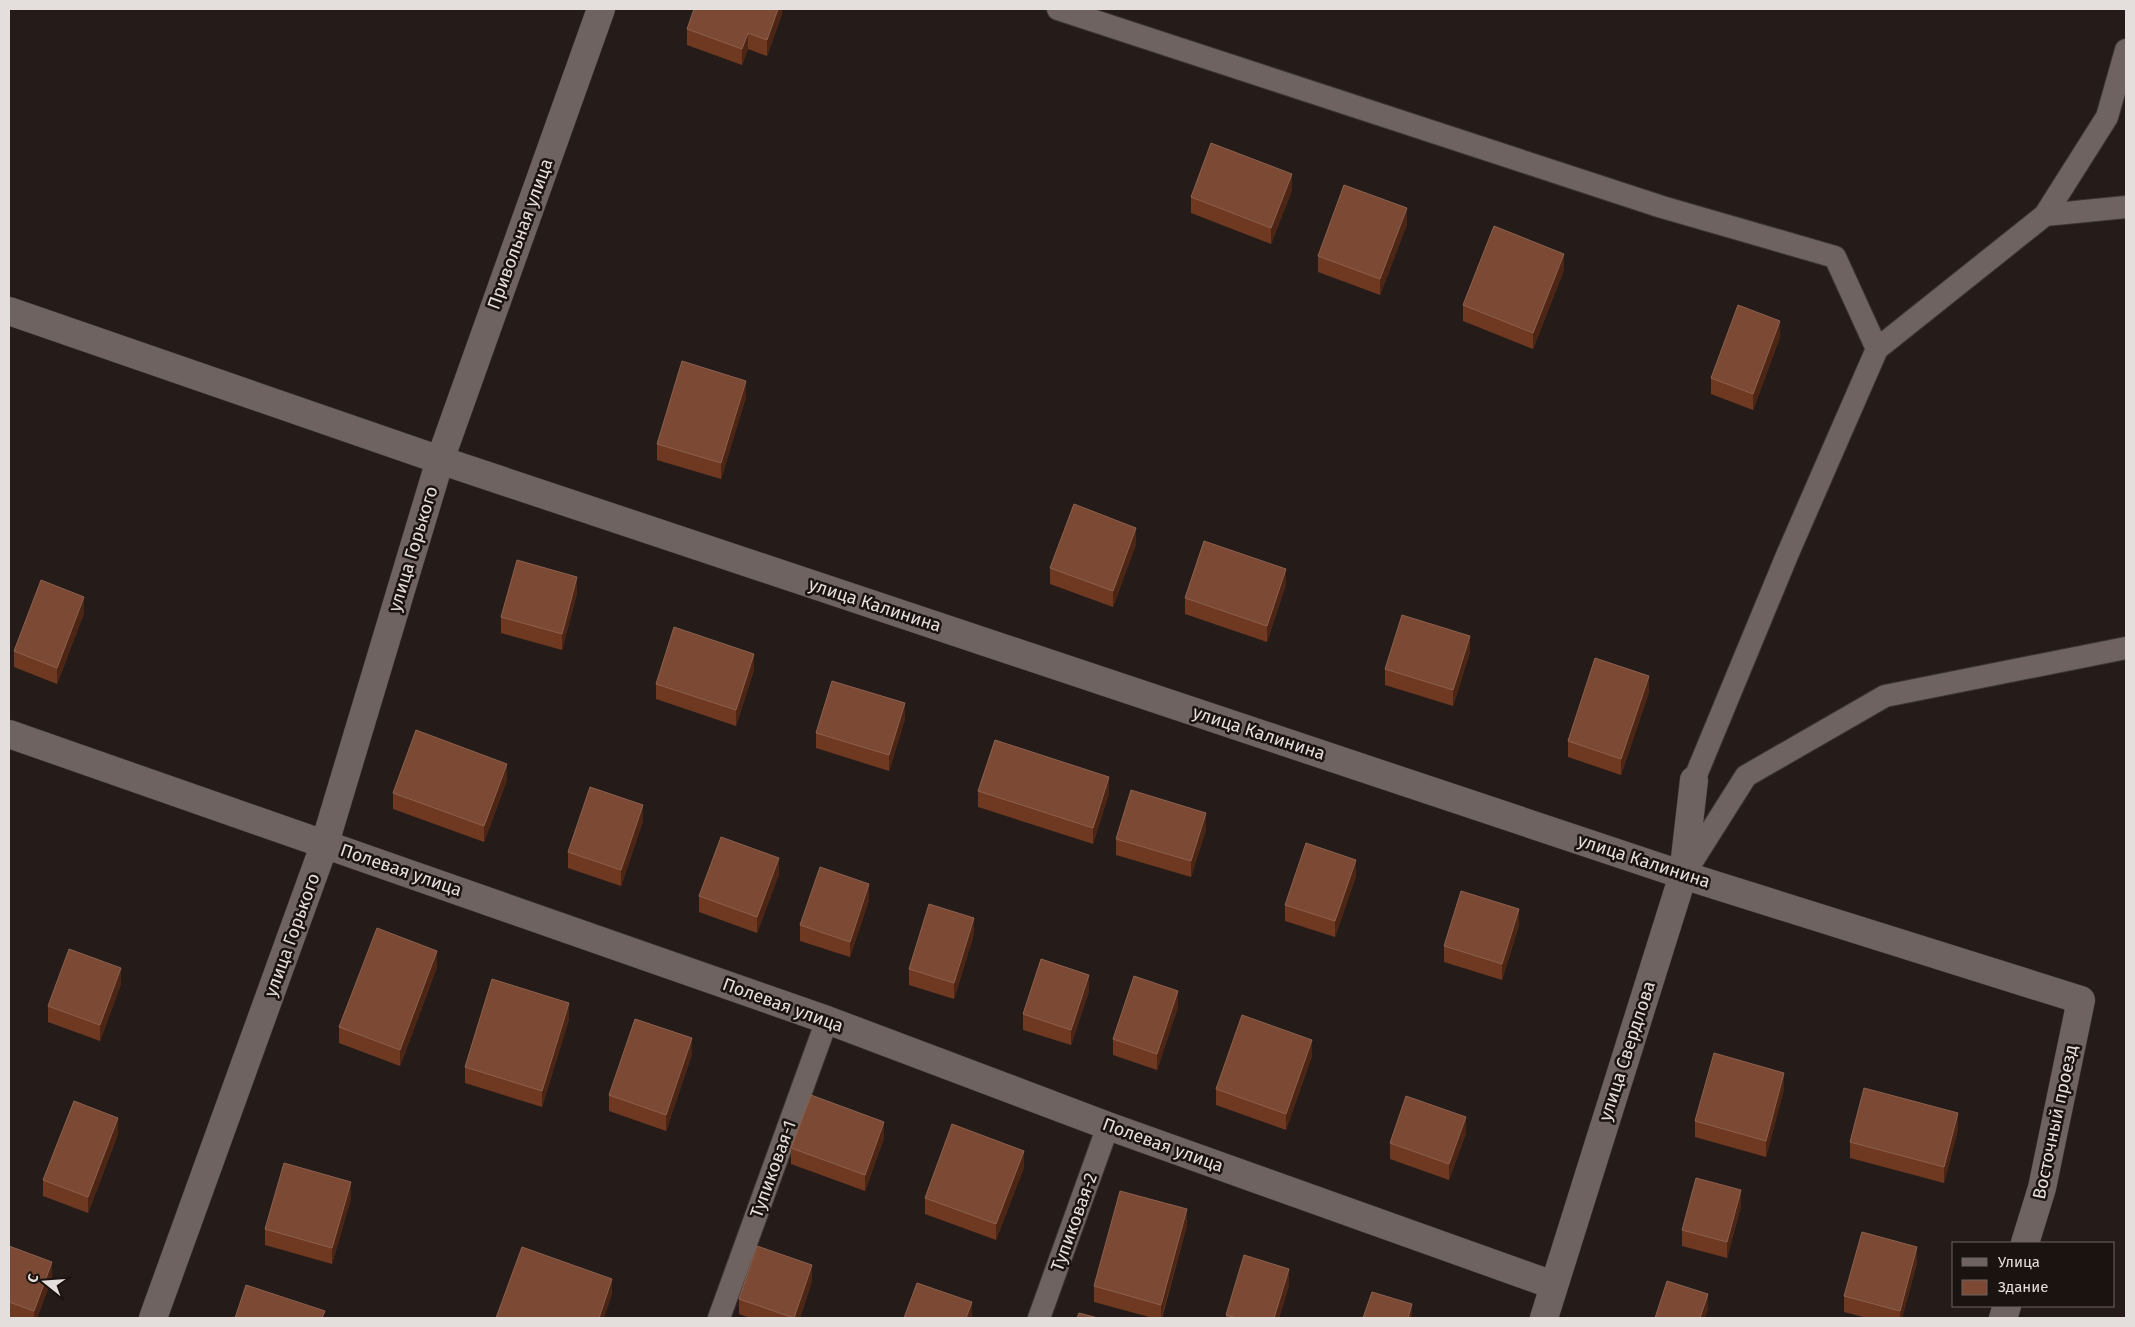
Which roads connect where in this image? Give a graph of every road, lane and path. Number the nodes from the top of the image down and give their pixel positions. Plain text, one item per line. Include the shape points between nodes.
1 (601, 9) edge
2 (1058, 9) edge
3 (2126, 50) edge
4 (2126, 207) edge
5 (2045, 215) junction
6 (9, 311) edge
7 (1877, 349) junction
8 (440, 460) junction
9 (2126, 648) edge
10 (9, 734) edge
11 (1694, 780) joint
12 (325, 844) junction
13 (1683, 875) junction
14 (2081, 1000) joint
15 (827, 1020) junction
16 (1108, 1126) junction
17 (2025, 1242) edge
18 (1553, 1285) junction
19 (153, 1318) edge
20 (718, 1318) edge
21 (1039, 1318) edge
22 (1544, 1318) edge

1 - 8 street, Привольная улица
2 - 7 lane via 1662,207 1835,257
3 - 5 lane via 2107,117
4 - 5 lane
5 - 7 lane
6 - 8 street, улица Калинина
7 - 11 lane
8 - 12 street, улица Горького
8 - 13 street, улица Калинина
9 - 13 lane via 1885,696 1746,776
10 - 12 street, Полевая улица
11 - 13 street, улица Свердлова
12 - 15 street, Полевая улица
12 - 19 street, улица Горького
13 - 14 street, улица Калинина
13 - 18 street, улица Свердлова
14 - 17 street, Восточный проезд via 2042,1188
15 - 16 street, Полевая улица
15 - 20 lane, Тупиковая-1
16 - 18 street, Полевая улица
16 - 21 lane, Тупиковая-2
18 - 22 street, улица Свердлова

